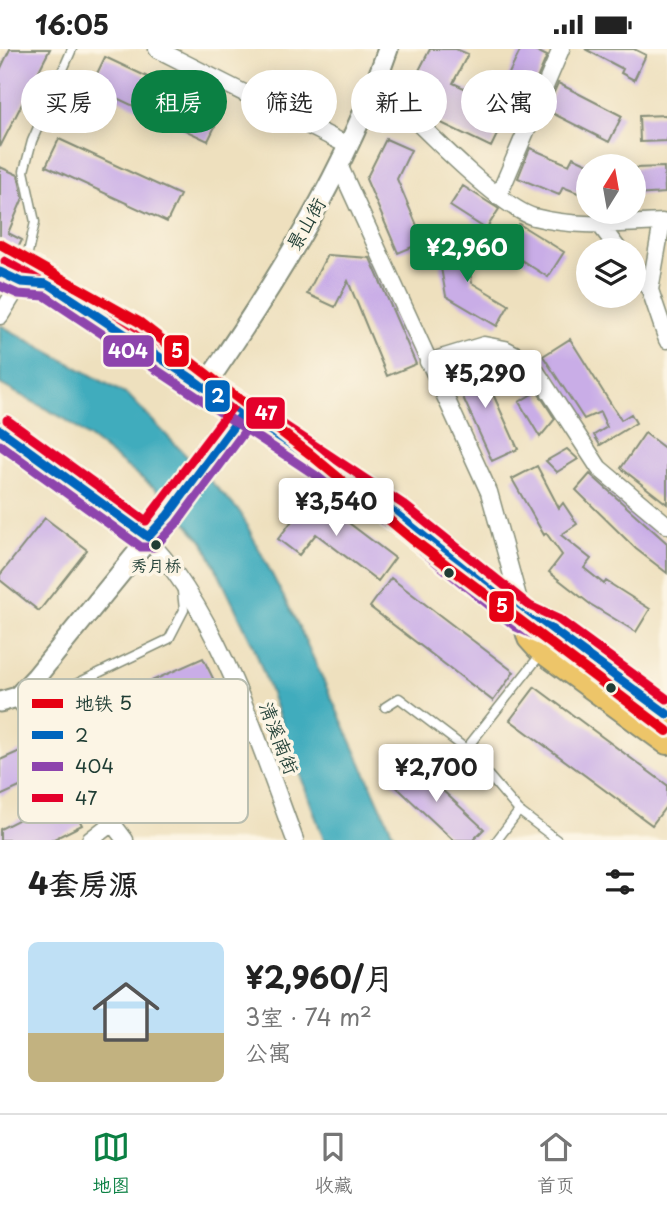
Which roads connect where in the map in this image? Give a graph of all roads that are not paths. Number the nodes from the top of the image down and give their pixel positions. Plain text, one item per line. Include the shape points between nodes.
1 (72, 49) edge
2 (157, 49) edge
3 (388, 49) edge
4 (561, 49) edge
5 (380, 70) edge
6 (354, 133) edge
7 (431, 133) edge
8 (349, 146) junction
9 (340, 165) junction
10 (498, 197) junction
11 (600, 225) junction
12 (610, 238) edge
13 (10, 277) edge
14 (646, 284) edge
15 (650, 290) junction
16 (1, 313) edge
17 (667, 341) edge
18 (428, 362) junction
19 (204, 387) junction
20 (243, 412) junction
21 (0, 430) edge
22 (667, 526) edge
23 (148, 537) junction
24 (180, 579) junction
25 (524, 617) junction
26 (543, 652) junction
27 (36, 677) joint
28 (34, 679) edge
29 (86, 679) edge
30 (234, 679) edge
31 (385, 707) dead end
32 (667, 714) edge
33 (248, 715) edge
34 (255, 734) junction
35 (248, 738) edge
36 (667, 742) edge
37 (466, 749) junction
38 (519, 811) junction
39 (112, 823) joint
40 (90, 840) edge
41 (125, 840) edge
42 (295, 840) edge
43 (497, 840) edge
44 (557, 840) edge

1 - 13 lane via 32,141 24,171 35,222
2 - 8 street
3 - 5 street, 景山街
4 - 10 street
6 - 8 street, 景山街
7 - 10 street
8 - 9 street, 景山街
9 - 18 street
9 - 19 street, 景山街 via 269,289
10 - 11 street via 531,216 580,226
11 - 12 street
11 - 15 street via 662,222
13 - 16 street
13 - 19 main road via 48,284
14 - 15 street
15 - 17 street
18 - 22 street via 484,345 505,349 530,362 599,468
18 - 25 street via 489,492
19 - 20 main road
20 - 23 street
20 - 25 main road via 396,514
21 - 23 street, 清溪南街
23 - 24 street, 清溪南街
23 - 27 street
24 - 29 lane via 184,610 169,639
24 - 30 street, 清溪南街
25 - 26 main road via 530,638
25 - 32 main road via 551,629
26 - 36 main road
26 - 37 lane
27 - 28 street
31 - 37 lane via 399,698
33 - 34 street, 清溪南街
34 - 35 lane
34 - 42 street, 清溪南街
37 - 38 lane
38 - 43 lane
38 - 44 lane
39 - 40 street
39 - 41 street

